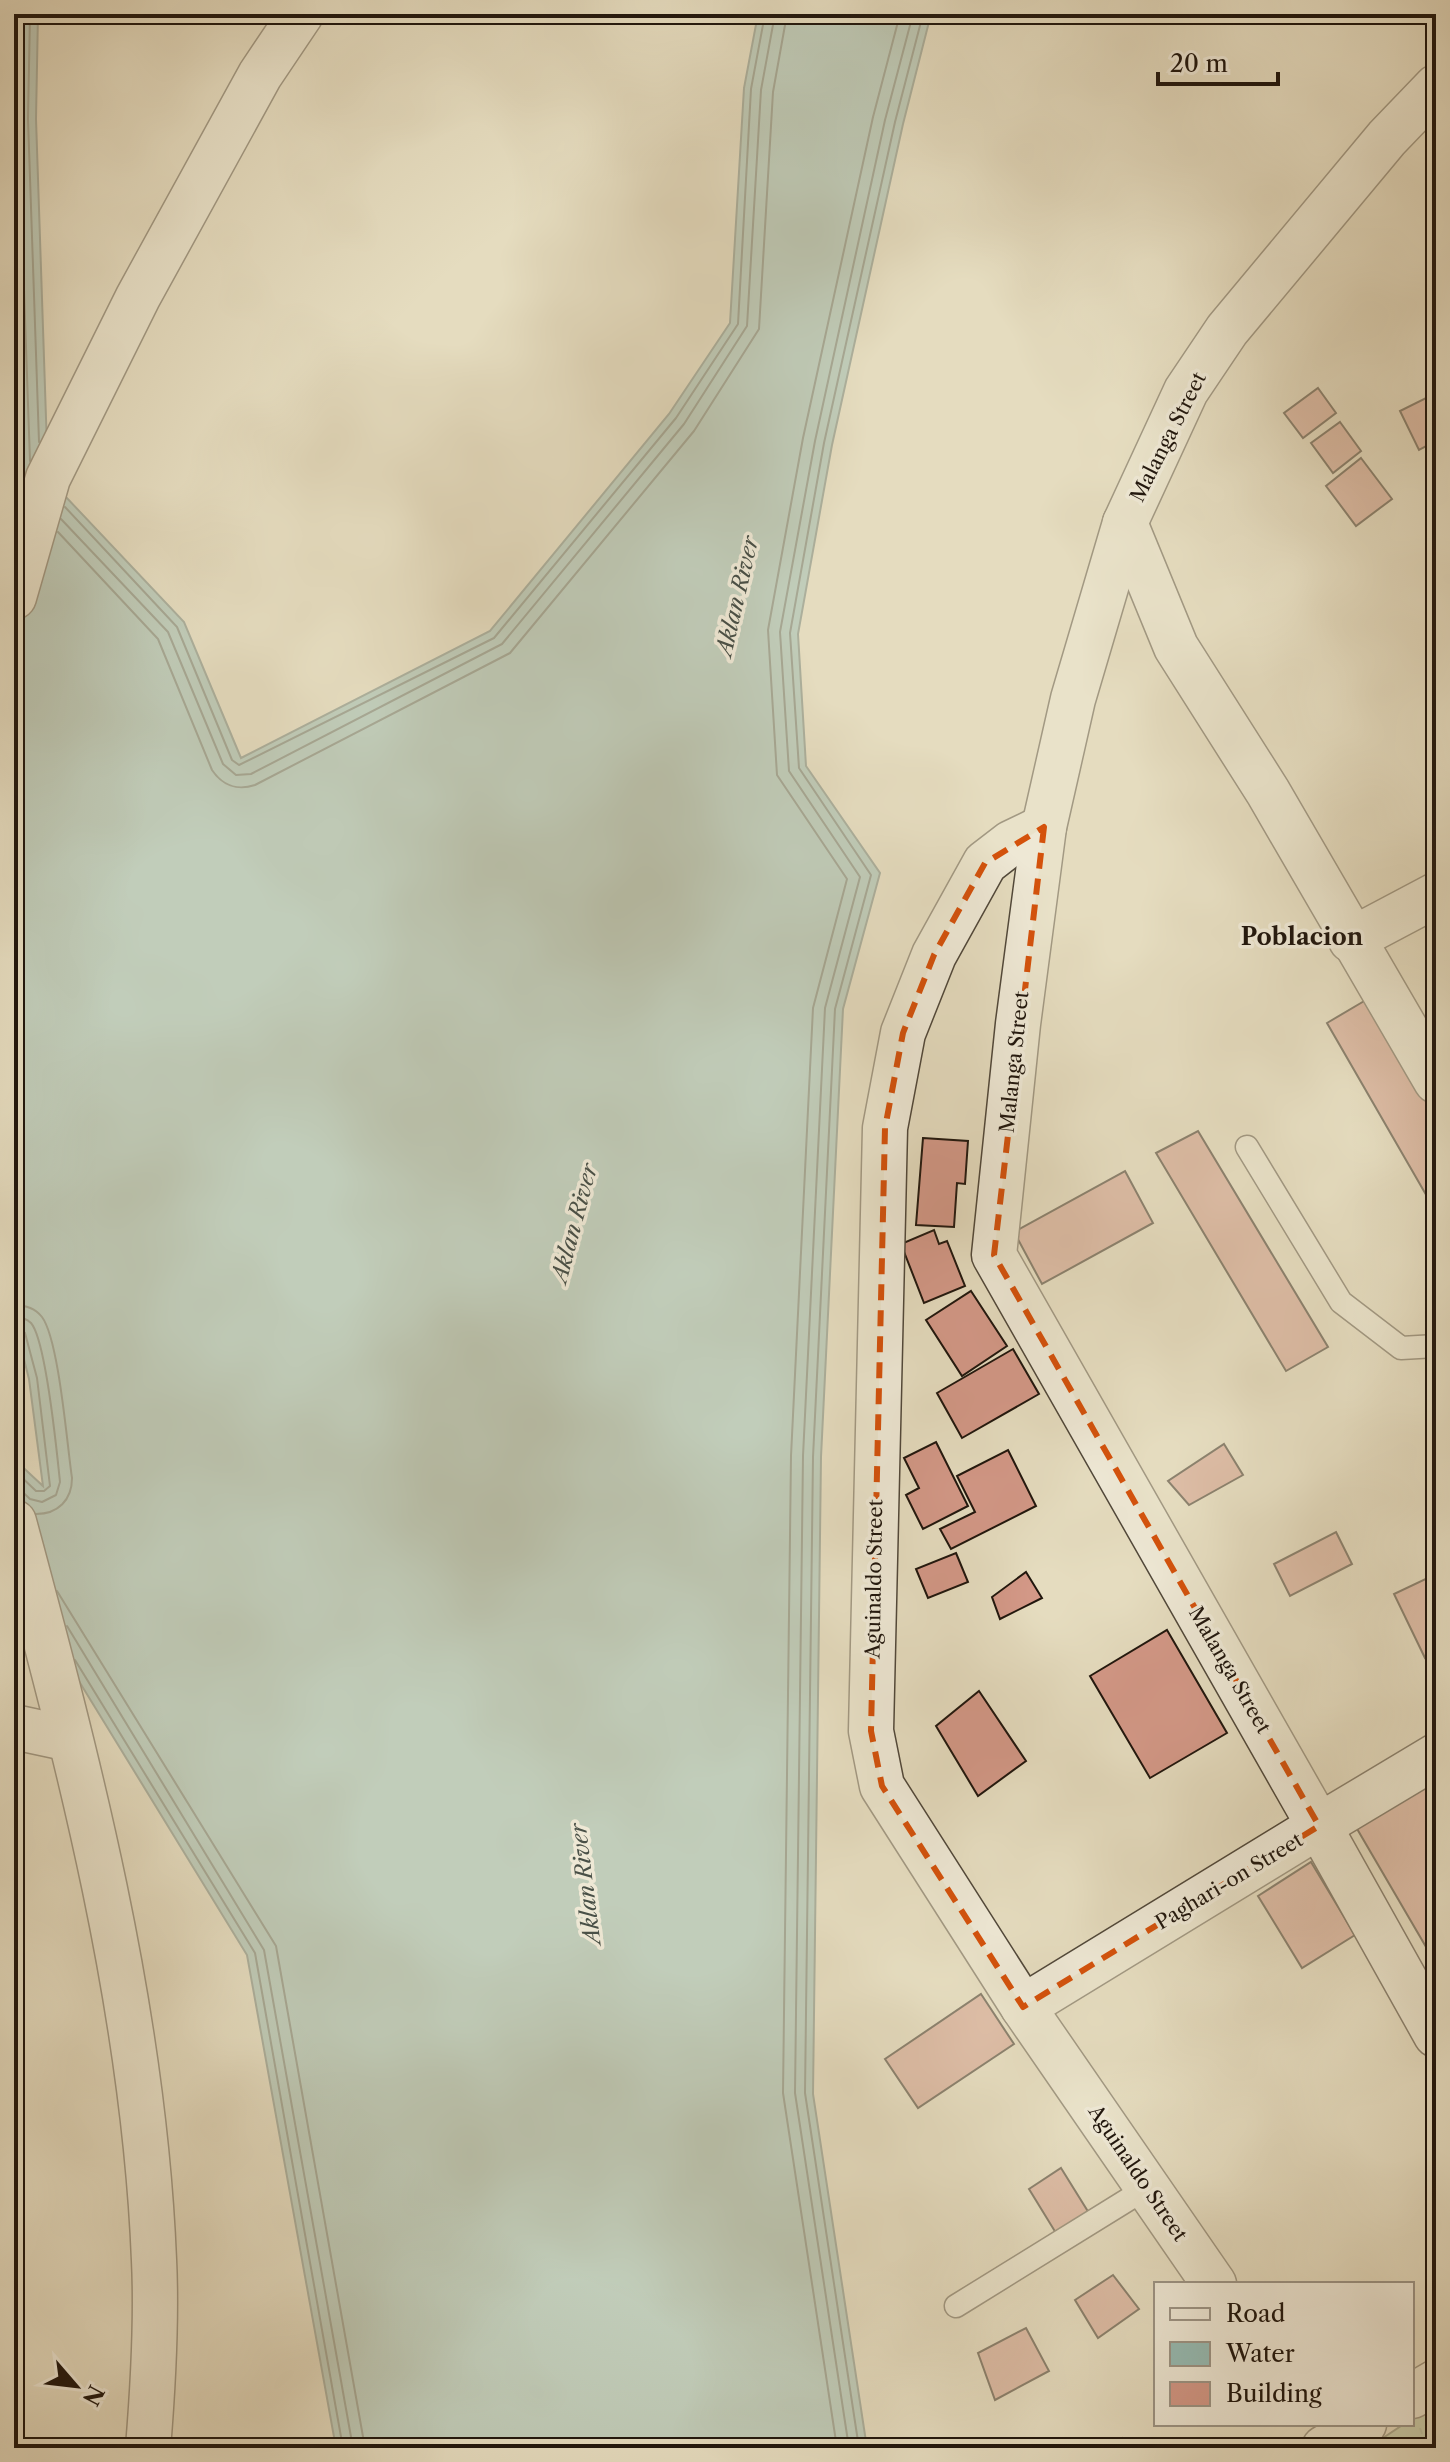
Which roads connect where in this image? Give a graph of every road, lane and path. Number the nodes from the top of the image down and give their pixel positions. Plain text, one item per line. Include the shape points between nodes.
1 (301, 14) edge
2 (1436, 87) edge
3 (1125, 523) junction
4 (14, 597) edge
5 (1044, 827) junction
6 (1436, 895) edge
7 (1351, 940) junction
8 (1436, 1081) edge
9 (1247, 1147) dead end
10 (1436, 1346) edge
11 (14, 1522) edge
12 (14, 1727) edge
13 (70, 1739) junction
14 (1436, 1756) edge
15 (1319, 1826) junction
16 (1023, 2007) junction
17 (1436, 2035) edge
18 (1150, 2186) junction
19 (1213, 2282) edge
20 (956, 2306) dead end
21 (1436, 2382) edge
22 (1414, 2395) edge
23 (1307, 2426) edge
24 (1361, 2426) edge
25 (148, 2448) edge
26 (1323, 2448) edge

1 - 4 street via 260,75 138,297 48,478
2 - 3 street, Malanga Street via 1227,330 1186,391
3 - 5 street, Malanga Street via 1073,699
3 - 7 street via 1176,647 1268,792
5 - 15 street, Malanga Street via 994,1255
5 - 16 street, Aguinaldo Street via 985,863 934,955 903,1033 885,1128 871,1715 882,1786
6 - 7 street
7 - 8 street
9 - 10 lane via 1341,1302 1401,1348
11 - 13 street
12 - 13 street
13 - 25 street via 114,1933 139,2087 155,2261
14 - 15 street, Paghari-on Street
15 - 16 street, Paghari-on Street
15 - 17 street, Malanga Street
16 - 18 street, Aguinaldo Street
18 - 19 street, Aguinaldo Street
18 - 20 lane
21 - 22 street
23 - 26 street
24 - 26 street

